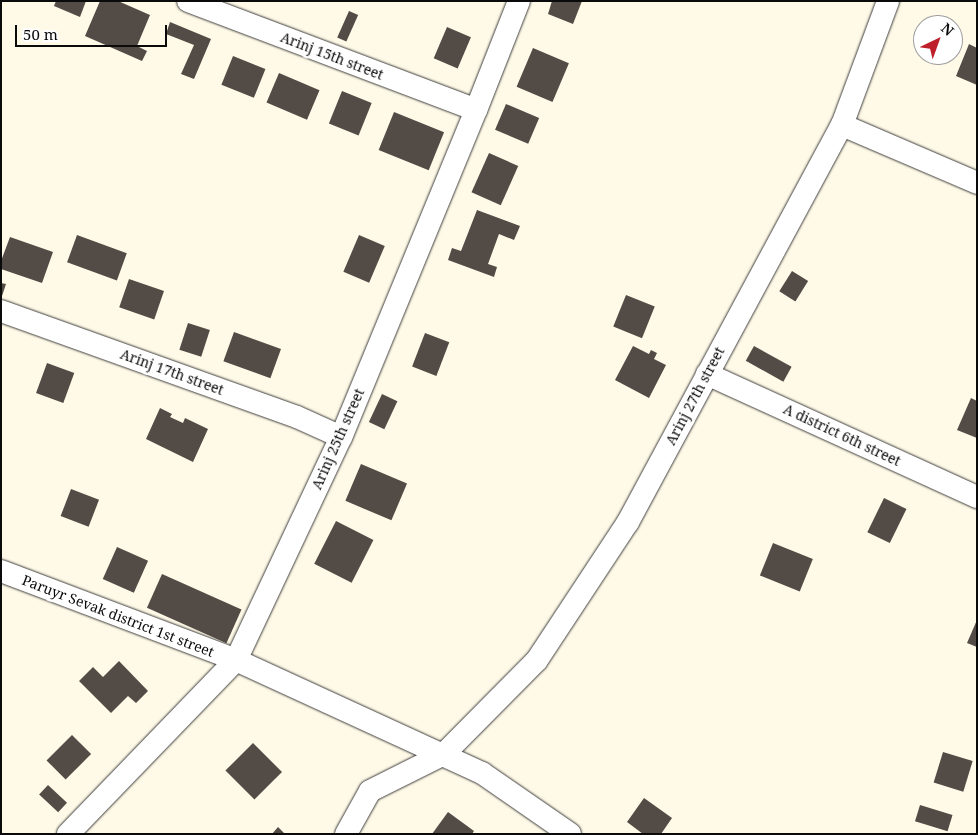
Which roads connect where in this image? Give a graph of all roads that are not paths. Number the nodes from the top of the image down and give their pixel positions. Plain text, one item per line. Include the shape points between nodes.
1 (188, 1) edge
2 (519, 1) edge
3 (888, 1) edge
4 (220, 7) edge
5 (476, 110) junction
6 (842, 125) junction
7 (977, 183) edge
8 (1, 312) edge
9 (707, 374) junction
10 (341, 437) junction
11 (977, 497) edge
12 (1, 571) edge
13 (236, 660) junction
14 (444, 754) junction
15 (68, 834) edge
16 (346, 834) edge
17 (570, 834) edge

1 - 4 street, Arinj 15th street
2 - 5 street, Arinj 25th street
3 - 6 street, Arinj 27th street
4 - 5 street, Arinj 15th street
5 - 10 street, Arinj 25th street
6 - 7 street
6 - 9 street, Arinj 27th street
8 - 10 street, Arinj 17th street via 297,416
9 - 11 street, A district 6th street
9 - 14 street, Arinj 27th street via 628,522 537,660
10 - 13 street, Arinj 25th street
12 - 13 street, Paruyr Sevak district 1st street
13 - 14 street
13 - 15 street, Arinj 25th street
14 - 16 street, Arinj 27th street via 370,791
14 - 17 street via 482,773

